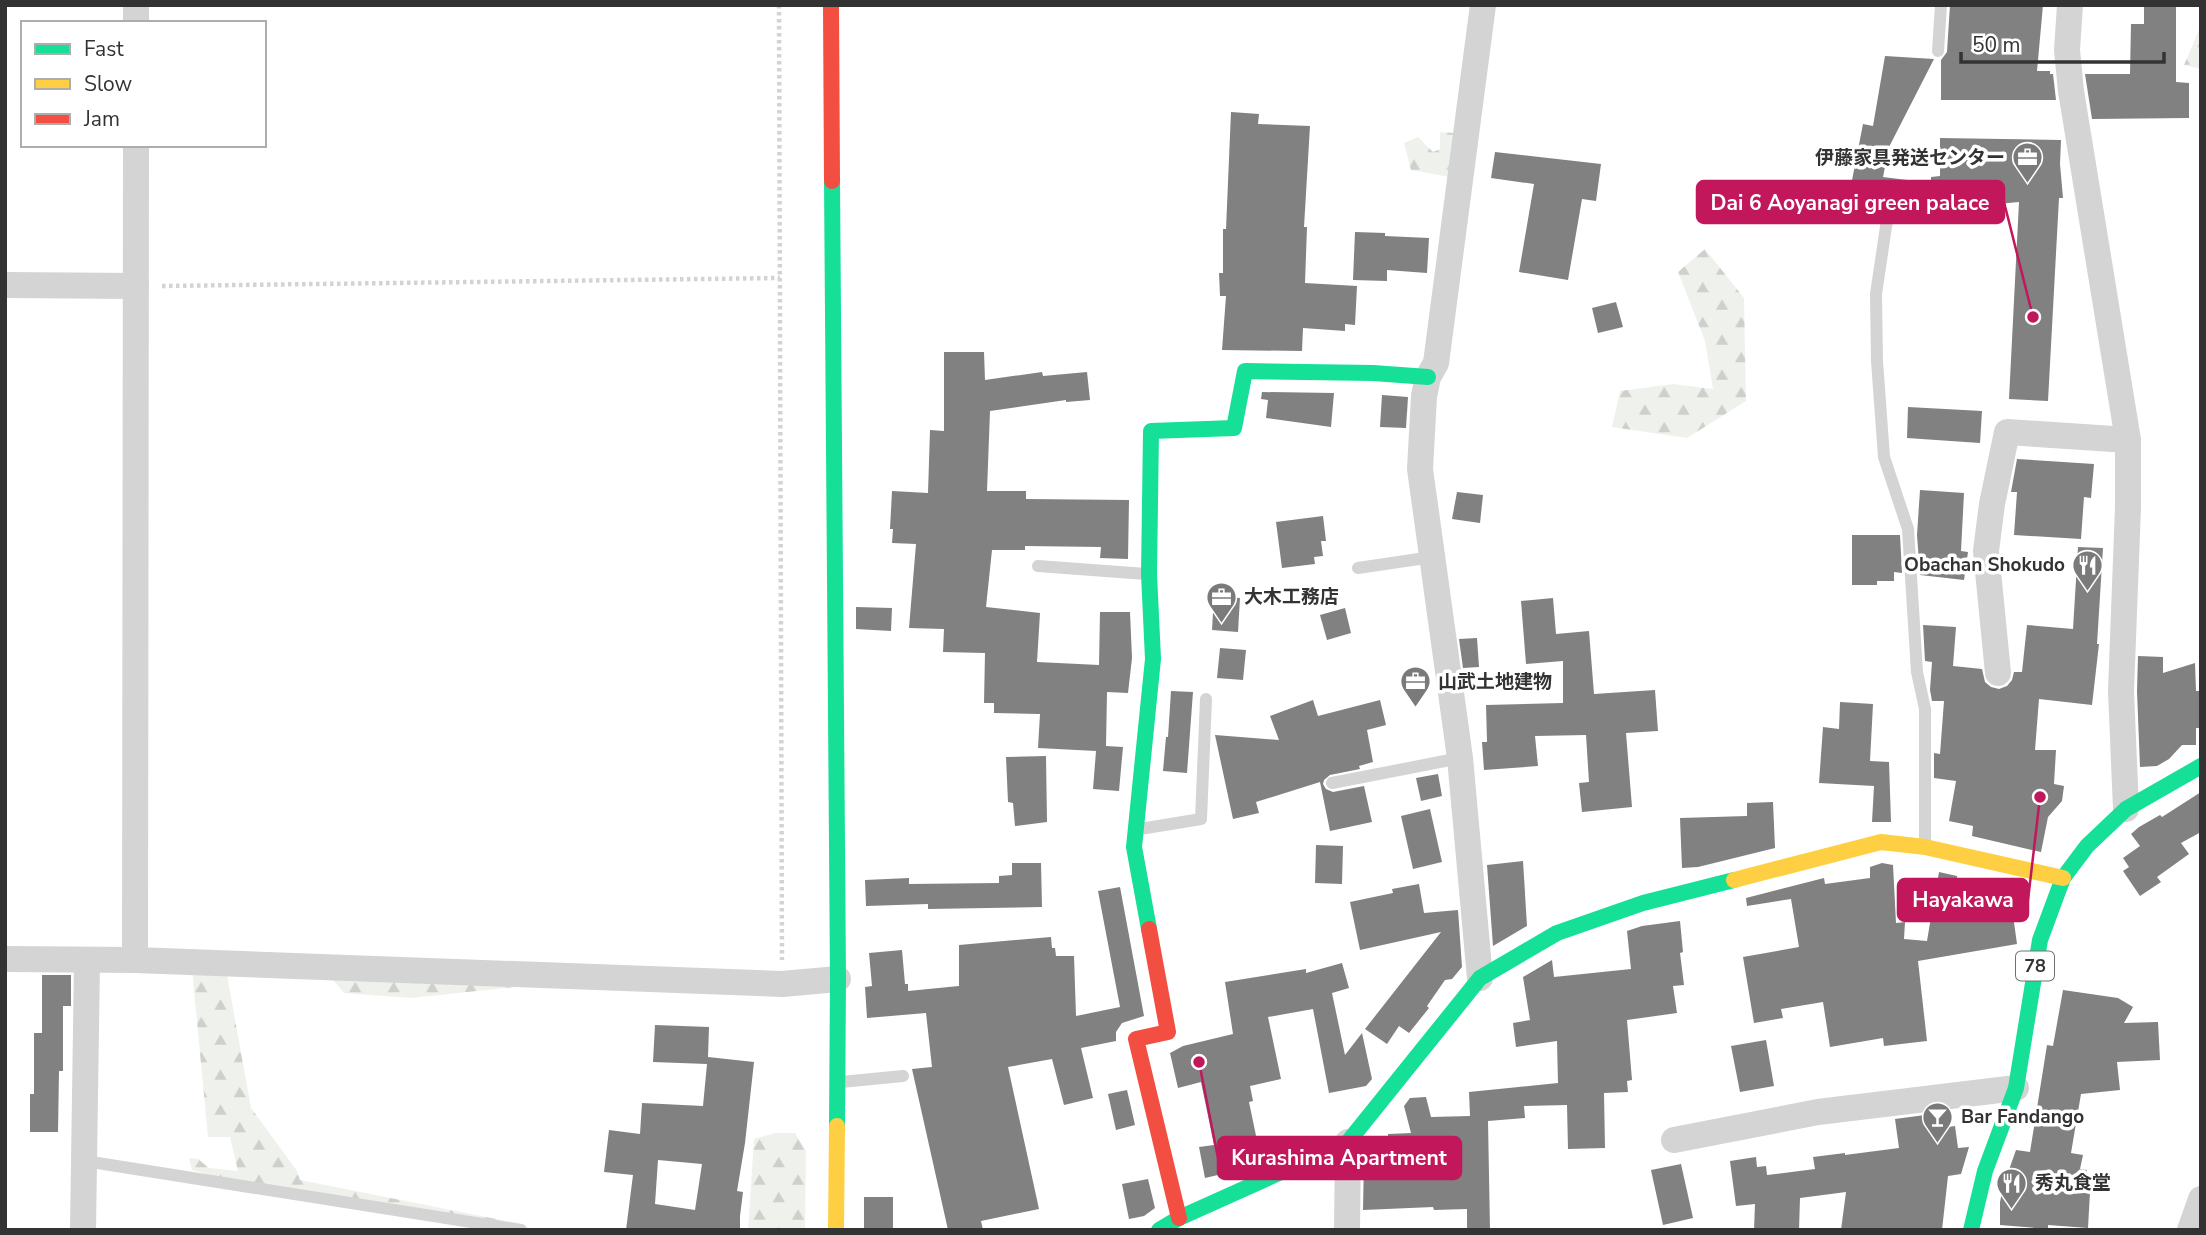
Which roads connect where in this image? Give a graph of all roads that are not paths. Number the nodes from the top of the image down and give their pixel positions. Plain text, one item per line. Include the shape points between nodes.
1 (831, 5) edge
2 (1483, 5) edge
3 (1941, 5) edge
4 (2070, 5) edge
5 (1938, 51) dead end
6 (136, 147) edge
7 (1887, 220) dead end
8 (5, 285) edge
9 (136, 286) junction
10 (1428, 377) junction
11 (2128, 440) junction
12 (1432, 557) junction
13 (1038, 566) dead end
14 (1358, 568) dead end
15 (1149, 575) junction
16 (1998, 673) dead end
17 (1206, 699) dead end
18 (1460, 758) junction
19 (2201, 766) edge
20 (1332, 783) dead end
21 (2126, 809) junction
22 (1136, 830) junction
23 (1924, 847) junction
24 (2063, 878) junction
25 (5, 958) edge
26 (135, 960) junction
27 (87, 961) junction
28 (1480, 978) junction
29 (838, 979) junction
30 (903, 1076) dead end
31 (837, 1083) junction
32 (2016, 1088) junction
33 (1674, 1140) dead end
34 (1348, 1142) junction
35 (85, 1161) junction
36 (2201, 1199) edge
37 (1179, 1218) junction
38 (83, 1230) edge
39 (520, 1230) edge
40 (836, 1230) edge
41 (1160, 1230) edge
42 (1347, 1230) edge
43 (1972, 1230) edge
44 (2190, 1230) edge

1 - 29 street
2 - 10 street via 1436,363
3 - 5 lane
4 - 11 street via 2067,50 2071,91
6 - 9 street
7 - 23 lane via 1876,294 1877,361 1884,457 1908,529 1917,672 1925,709
8 - 9 street
9 - 26 street
10 - 12 street via 1420,469
10 - 15 street via 1245,371 1234,428 1151,430
11 - 16 street via 2007,432 1986,551
11 - 21 street via 2121,691
12 - 14 lane
12 - 18 street
13 - 15 lane
15 - 22 street via 1153,659
17 - 22 lane via 1201,819
18 - 20 lane
18 - 28 street
19 - 21 street, 78
21 - 24 street, 78 via 2087,846
22 - 37 street via 1134,847 1168,1032 1136,1039
23 - 24 street
23 - 28 street via 1881,842 1643,903 1557,933
24 - 32 street, 78 via 2040,940
25 - 27 street
26 - 27 street
26 - 29 street via 782,984
27 - 35 street
28 - 34 street
29 - 31 street
30 - 31 lane
31 - 40 street
32 - 33 street via 1818,1112
32 - 43 street, 78 via 1985,1171
34 - 37 street
34 - 42 street
35 - 38 street
35 - 39 lane
36 - 44 street
37 - 41 street

